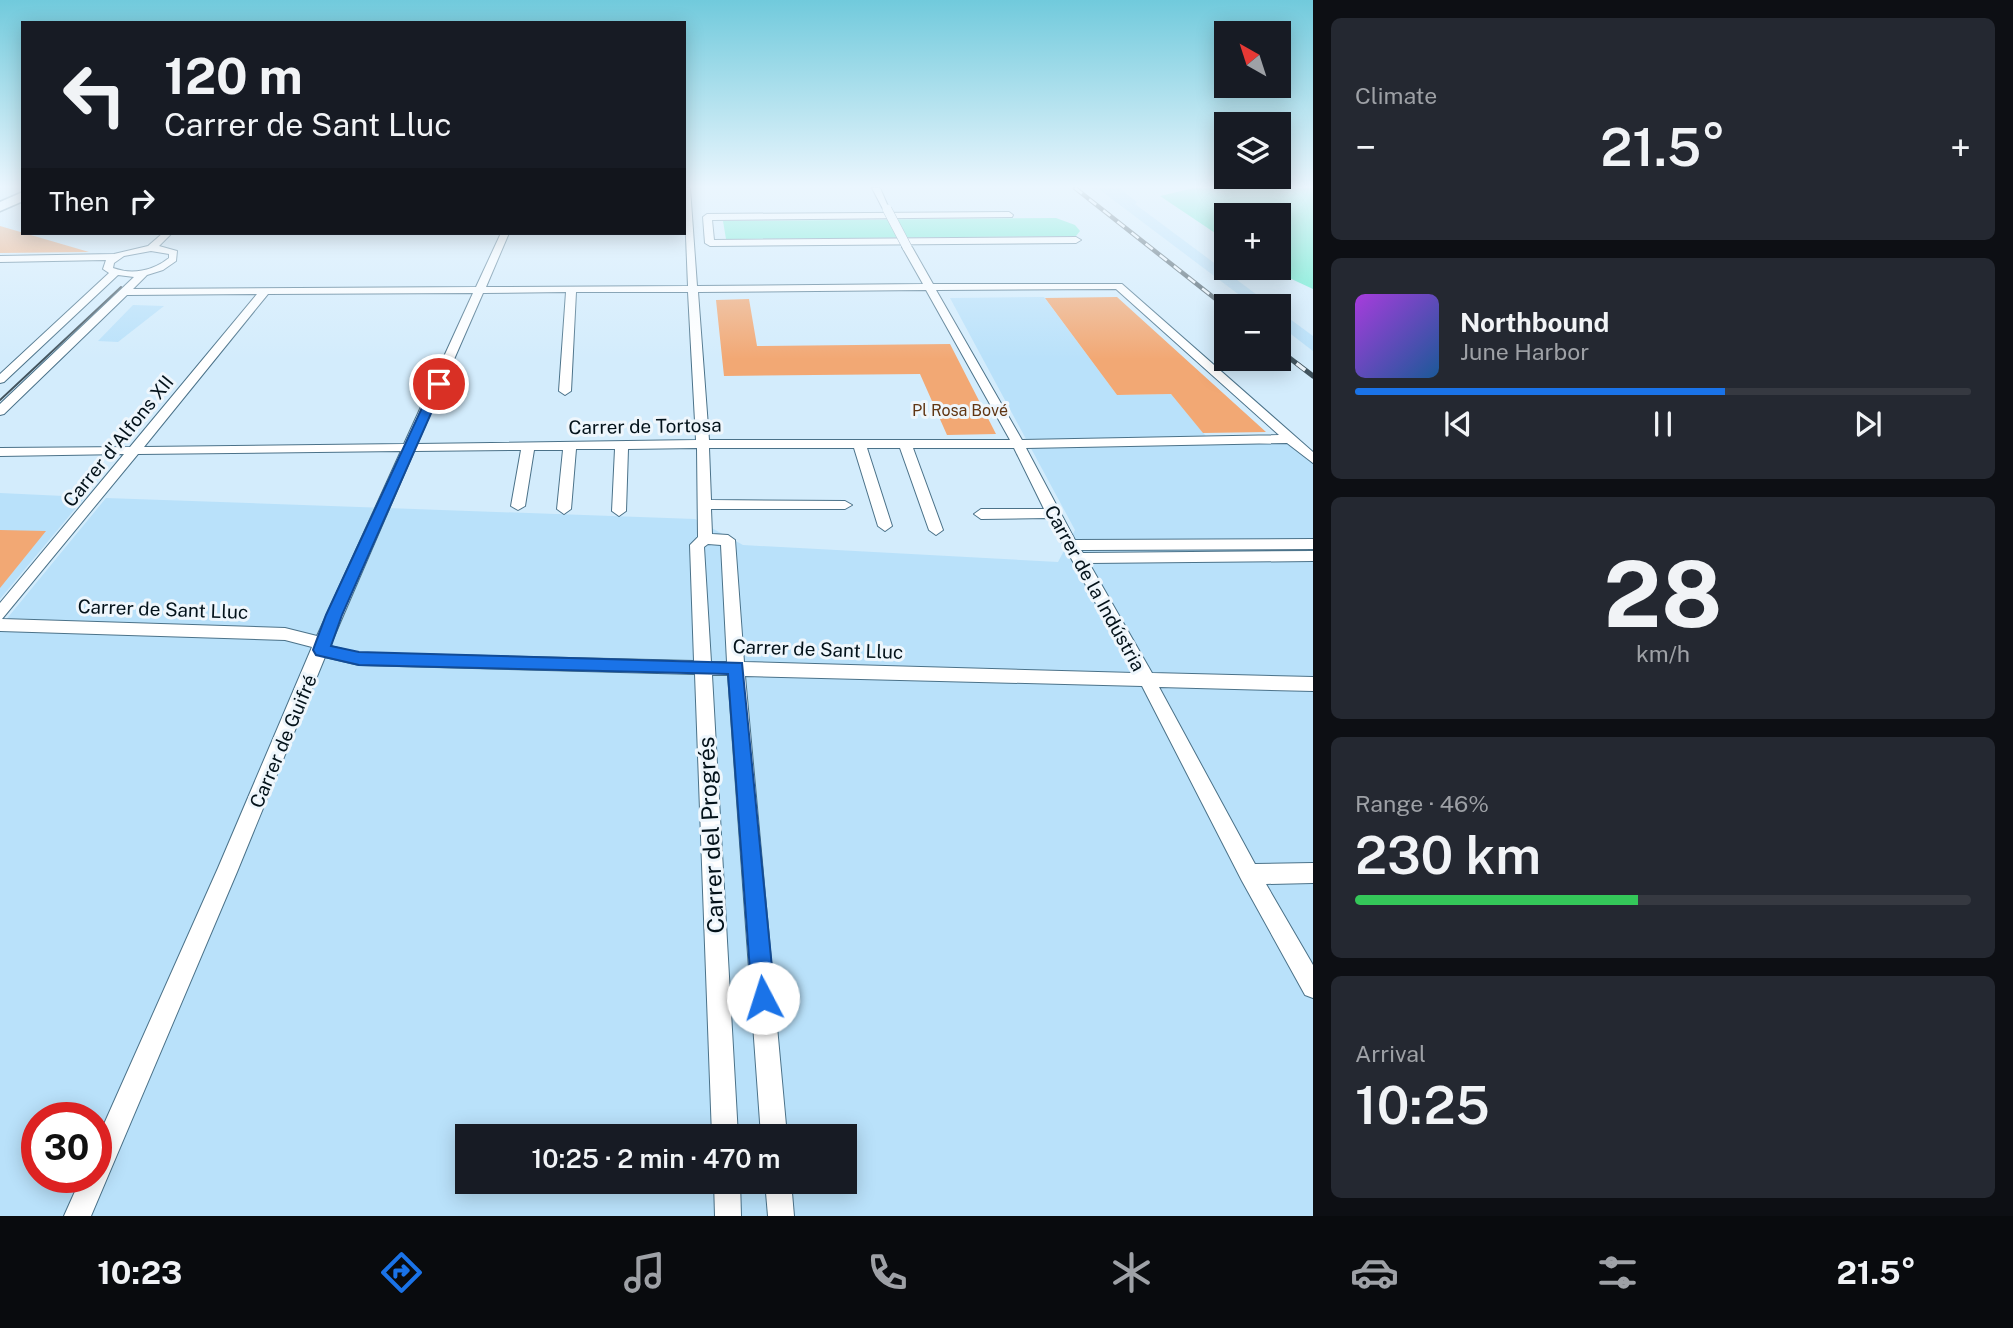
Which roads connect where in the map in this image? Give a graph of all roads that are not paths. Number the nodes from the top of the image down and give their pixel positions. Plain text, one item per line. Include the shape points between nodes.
1 (154, 245) edge
2 (500, 245) edge
3 (690, 245) edge
4 (906, 245) edge
5 (150, 248) junction
6 (896, 248) dead end
7 (703, 250) dead end
8 (113, 259) junction
9 (0, 261) edge
10 (145, 272) junction
11 (115, 273) junction
12 (929, 288) junction
13 (692, 289) junction
14 (571, 290) junction
15 (479, 291) junction
16 (123, 292) junction
17 (264, 292) junction
18 (0, 380) edge
19 (565, 391) dead end
20 (0, 411) edge
21 (1290, 439) junction
22 (702, 444) junction
23 (859, 444) junction
24 (905, 444) junction
25 (1018, 444) junction
26 (622, 445) junction
27 (570, 446) junction
28 (528, 447) junction
29 (410, 449) junction
30 (135, 450) junction
31 (0, 452) edge
32 (1313, 459) edge
33 (703, 504) junction
34 (845, 505) dead end
35 (518, 506) dead end
36 (564, 509) dead end
37 (619, 511) dead end
38 (981, 513) dead end
39 (1053, 513) junction
40 (885, 526) dead end
41 (936, 530) dead end
42 (705, 539) junction
43 (1313, 544) edge
44 (1070, 545) junction
45 (1313, 556) edge
46 (1079, 558) junction
47 (0, 614) edge
48 (0, 625) edge
49 (323, 647) junction
50 (703, 666) junction
51 (736, 668) junction
52 (1148, 681) junction
53 (1313, 684) edge
54 (1313, 873) edge
55 (1249, 874) junction
56 (1313, 987) edge
57 (724, 1124) edge
58 (774, 1124) edge
59 (112, 1136) edge
60 (88, 1193) edge
61 (728, 1194) edge
62 (779, 1194) edge
63 (78, 1216) edge
64 (729, 1216) edge
65 (781, 1216) edge

1 - 5 street
2 - 15 street, Carrer de Guifré
3 - 13 street, Carrer del Progrés
4 - 12 street, Carrer de la Indústria, bridge
5 - 8 street
5 - 10 street via 167,249 174,256 165,265
6 - 7 street
8 - 9 street
8 - 11 street via 108,269
10 - 11 street
10 - 16 street
11 - 18 street
12 - 13 street
12 - 21 street via 1119,286
12 - 25 street, Carrer de la Indústria
13 - 14 street
13 - 22 street, Carrer del Progrés
14 - 15 street
14 - 19 street
15 - 17 street
15 - 29 street, Carrer de Guifré
16 - 17 street
16 - 20 street
17 - 30 street, Carrer d'Alfons XII
21 - 25 street, Carrer de Tortosa
21 - 32 street
22 - 23 street, Carrer de Tortosa
22 - 26 street, Carrer de Tortosa
22 - 33 street, Carrer del Progrés
23 - 24 street, Carrer de Tortosa
23 - 40 street
24 - 25 street, Carrer de Tortosa
24 - 41 street
25 - 39 street, Carrer de la Indústria
26 - 27 street, Carrer de Tortosa
26 - 37 street
27 - 28 street, Carrer de Tortosa
27 - 36 street
28 - 29 street, Carrer de Tortosa
28 - 35 street
29 - 30 street, Carrer de Tortosa
29 - 49 street, Carrer de Guifré
30 - 31 street, Carrer de Tortosa
30 - 47 street, Carrer d'Alfons XII
33 - 34 street
33 - 42 street, Carrer del Progrés
38 - 39 street
39 - 44 street, Carrer de la Indústria
42 - 50 street, Carrer del Progrés via 697,545
42 - 51 street, Carrer del Progrés via 728,540
43 - 44 street
44 - 46 street, Carrer de la Indústria
45 - 46 street
46 - 52 street, Carrer de la Indústria
48 - 49 street, Carrer de Sant Lluc via 285,634
49 - 50 street, Carrer de Sant Lluc via 359,659
49 - 59 street, Carrer de Guifré
50 - 51 street, Carrer de Sant Lluc
50 - 57 street, Carrer del Progrés
51 - 52 street, Carrer de Sant Lluc
51 - 58 street, Carrer del Progrés
52 - 53 street, Carrer de Sant Lluc
52 - 55 street, Carrer de la Indústria
54 - 55 street
55 - 56 street, Carrer de la Indústria
60 - 63 street
61 - 64 street
62 - 65 street

